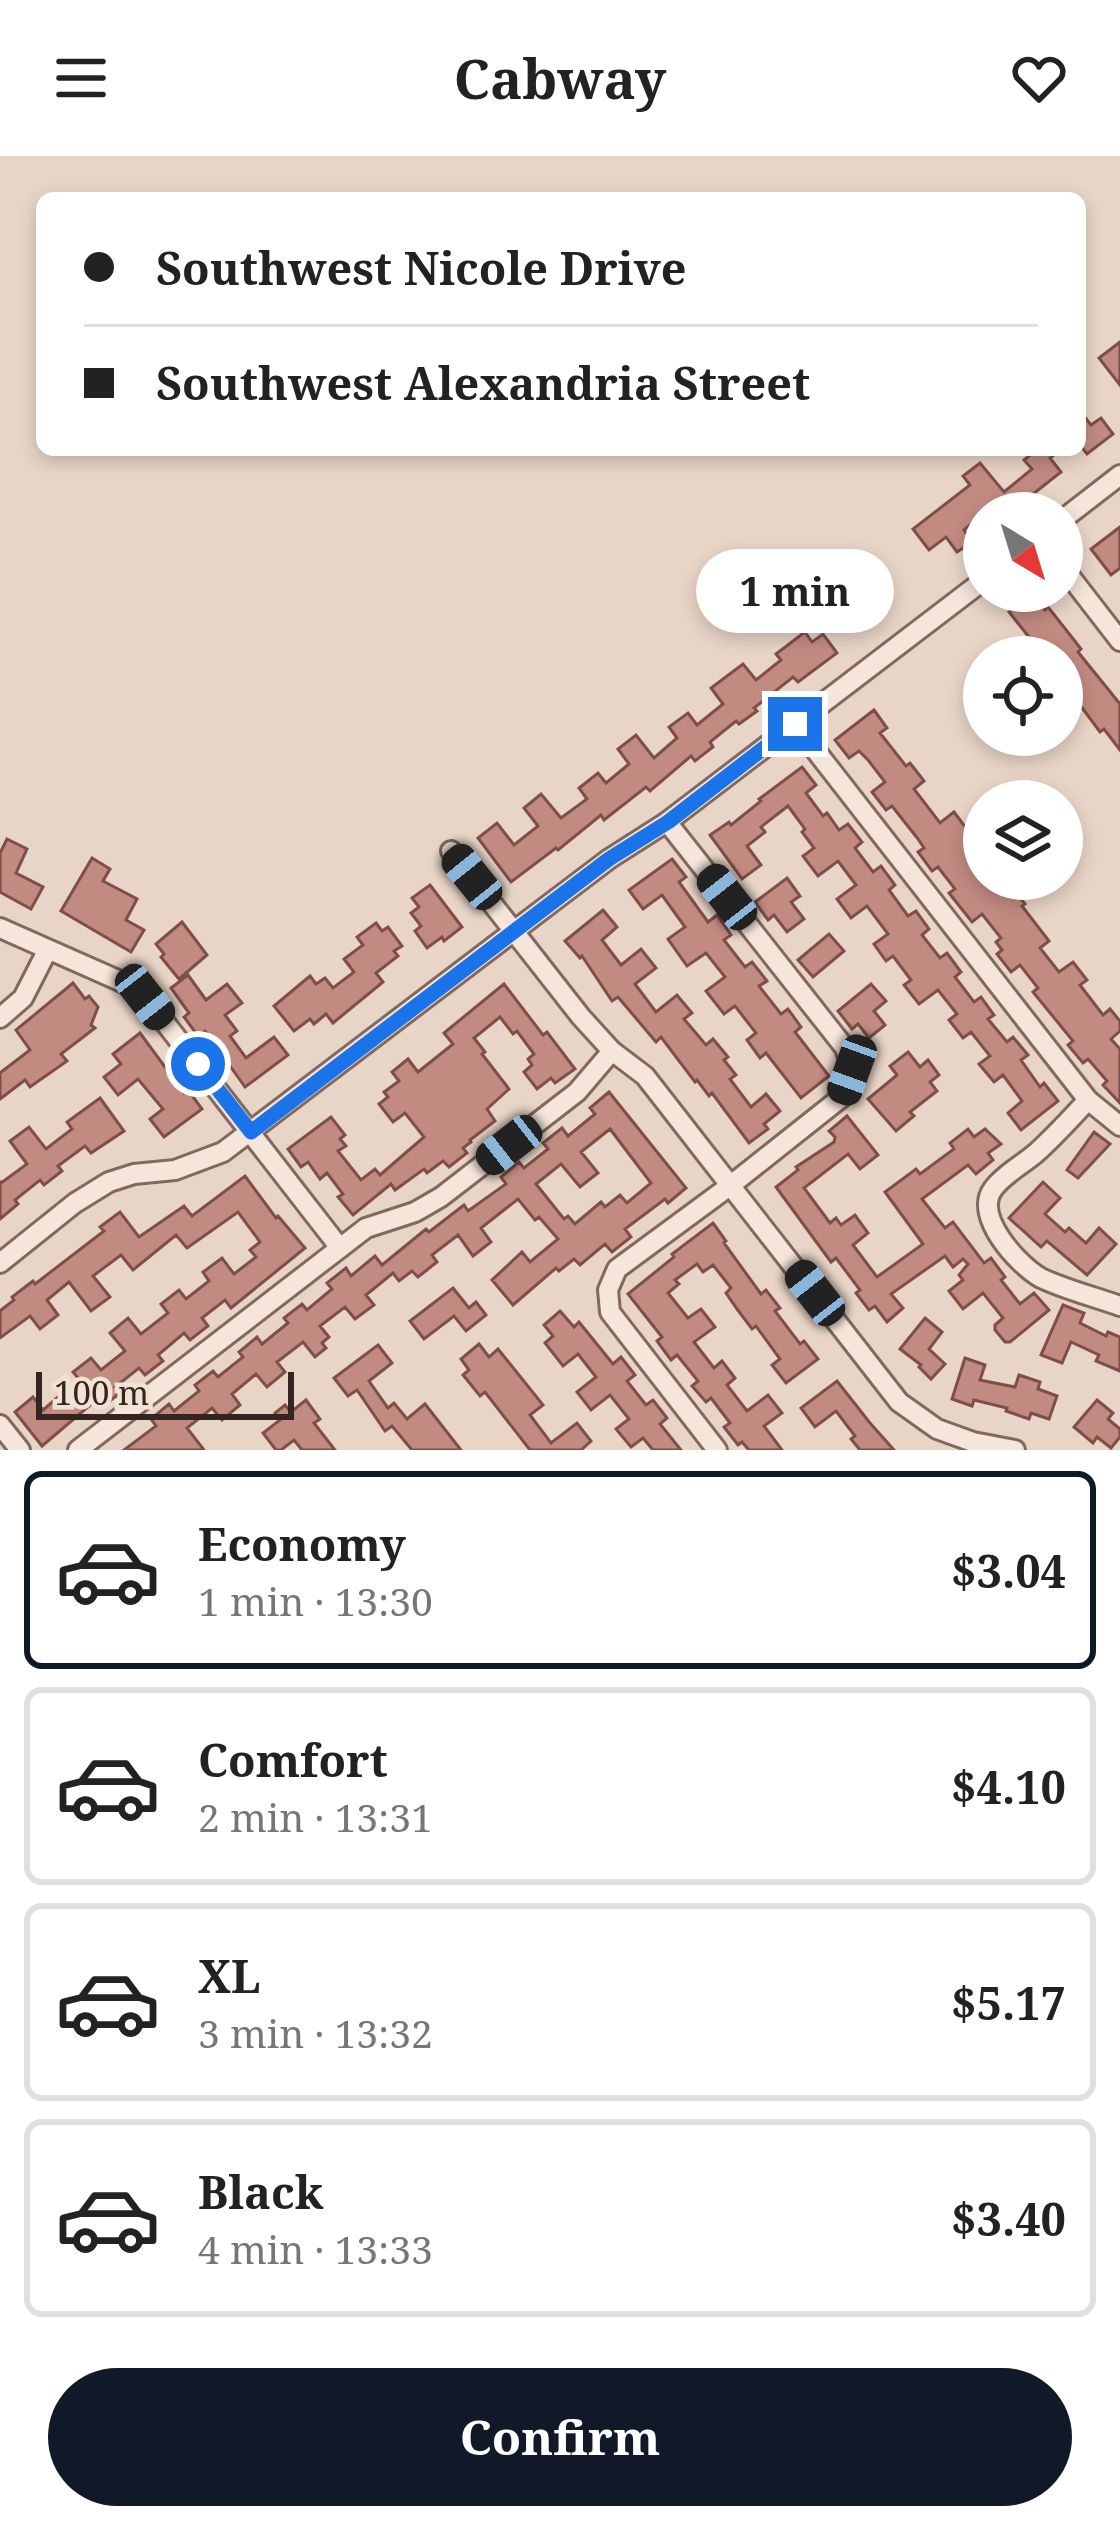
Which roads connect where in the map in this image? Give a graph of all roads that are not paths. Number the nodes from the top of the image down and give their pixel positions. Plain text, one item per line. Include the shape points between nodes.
1 (1120, 475) edge
2 (1083, 504) edge
3 (1083, 593) edge
4 (963, 596) edge
5 (1120, 641) edge
6 (795, 724) junction
7 (668, 822) junction
8 (451, 851) dead end
9 (0, 928) edge
10 (514, 931) junction
11 (47, 951) junction
12 (0, 1018) edge
13 (612, 1051) junction
14 (1088, 1100) junction
15 (1120, 1126) edge
16 (251, 1132) junction
17 (731, 1185) junction
18 (340, 1248) junction
19 (0, 1263) edge
20 (1120, 1306) edge
21 (0, 1425) edge
22 (20, 1450) edge
23 (78, 1450) edge
24 (717, 1450) edge
25 (1015, 1450) edge

1 - 2 street
3 - 5 street
4 - 6 street
6 - 7 street
6 - 14 street
7 - 10 street
7 - 17 street via 845,1048 852,1070 842,1097
8 - 10 street
9 - 11 street
10 - 13 street
10 - 16 street
11 - 12 street via 23,998
11 - 16 street via 145,997
13 - 17 street via 645,1076
13 - 18 street via 577,1092 441,1197 366,1228
14 - 15 street
14 - 20 street via 994,1186 986,1211 1024,1267
16 - 18 street
16 - 19 street via 198,1163 109,1182
17 - 24 street via 617,1269 608,1290 610,1312
17 - 25 street via 899,1402 937,1429
18 - 23 street
21 - 22 street

